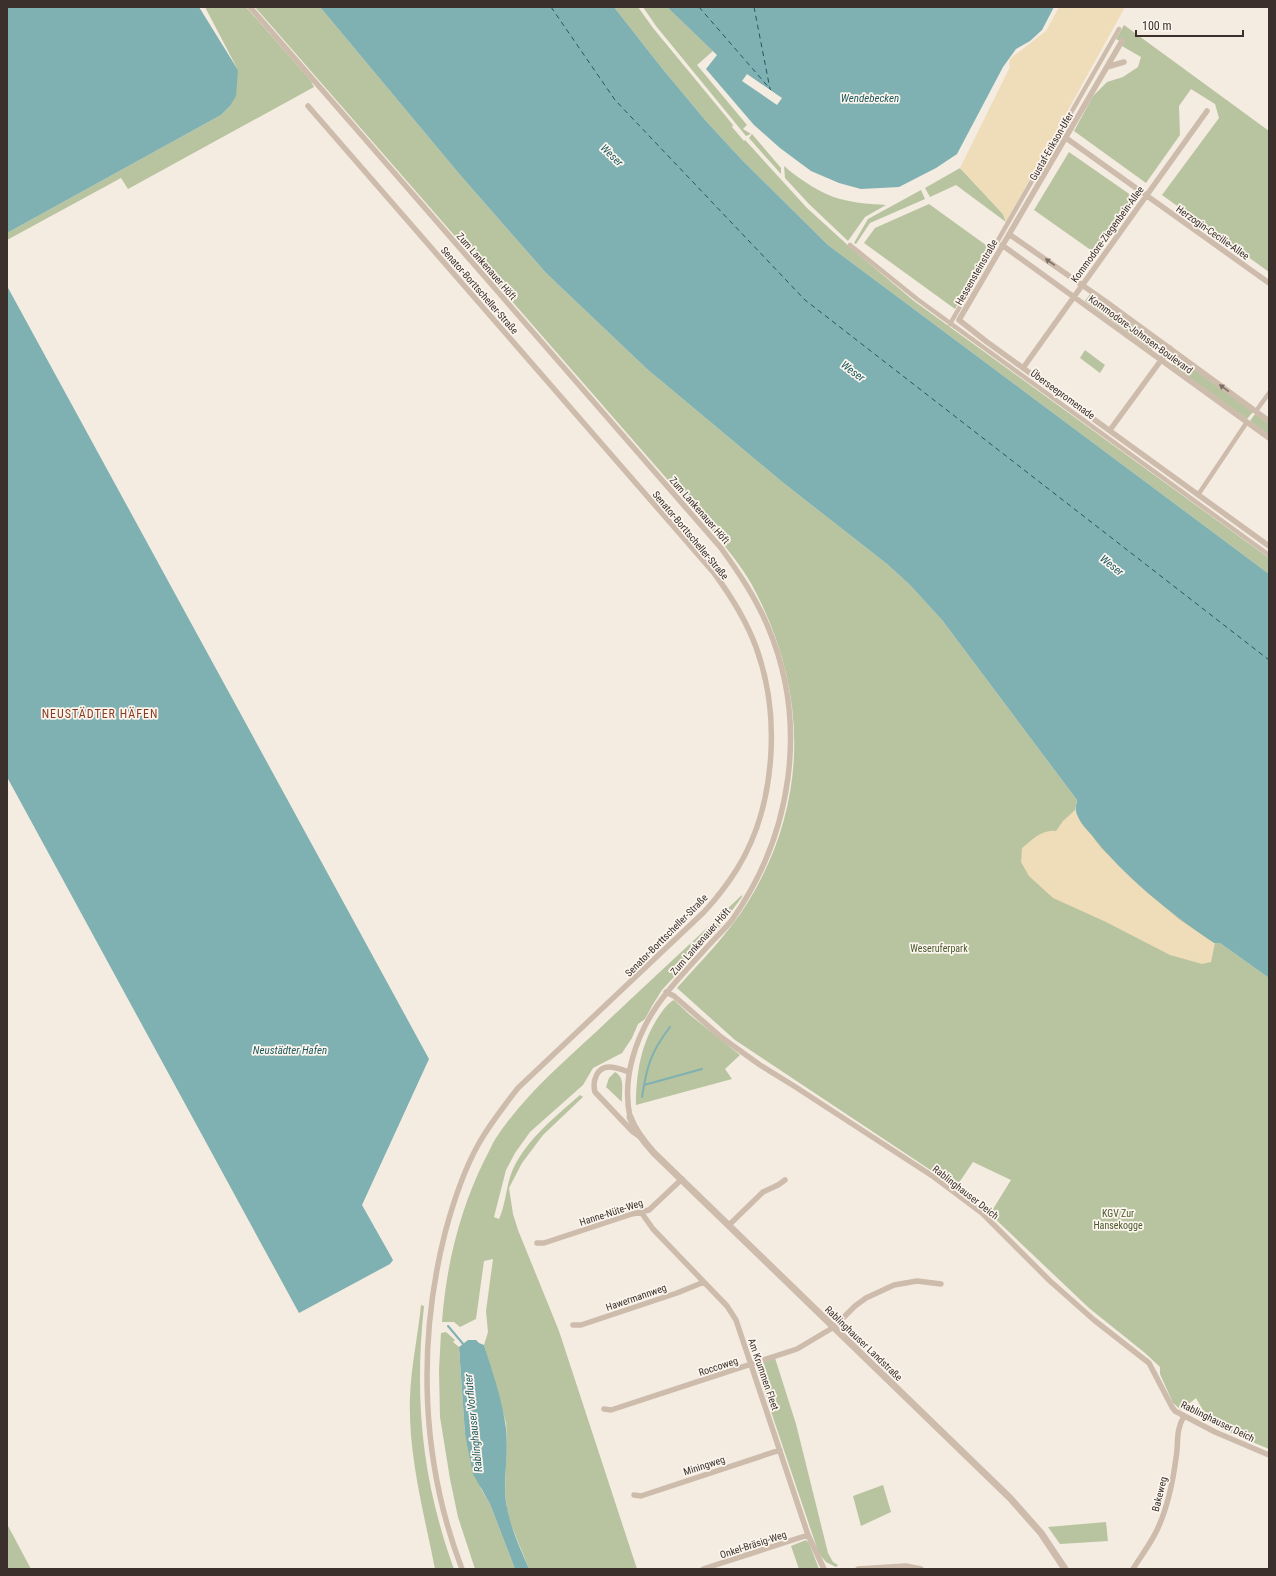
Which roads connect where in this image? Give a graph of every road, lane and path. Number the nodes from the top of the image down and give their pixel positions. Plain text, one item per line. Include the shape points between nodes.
1 (250, 7) edge
2 (1119, 29) dead end
3 (1122, 41) dead end
4 (1124, 62) dead end
5 (1107, 67) junction
6 (308, 106) dead end
7 (1207, 112) dead end
8 (1066, 138) junction
9 (1146, 196) junction
10 (1009, 234) junction
11 (850, 245) dead end
12 (1002, 245) junction
13 (1269, 283) edge
14 (1082, 284) junction
15 (1074, 296) junction
16 (957, 318) junction
17 (950, 324) junction
18 (1170, 348) junction
19 (1162, 360) junction
20 (1023, 368) junction
21 (1269, 393) edge
22 (1256, 411) junction
23 (1269, 421) edge
24 (1248, 422) junction
25 (1110, 430) junction
26 (1269, 438) edge
27 (1198, 495) junction
28 (1269, 546) edge
29 (1269, 555) edge
30 (666, 992) junction
31 (629, 1072) junction
32 (630, 1117) joint
33 (641, 1137) junction
34 (682, 1179) junction
35 (785, 1180) dead end
36 (641, 1212) junction
37 (729, 1225) junction
38 (536, 1243) dead end
39 (704, 1282) junction
40 (941, 1284) dead end
41 (574, 1325) dead end
42 (834, 1327) junction
43 (752, 1364) junction
44 (604, 1409) dead end
45 (1184, 1416) junction
46 (780, 1450) junction
47 (1269, 1455) edge
48 (634, 1495) dead end
49 (808, 1535) junction
50 (462, 1569) edge
51 (703, 1569) edge
52 (824, 1569) edge
53 (858, 1569) edge
54 (921, 1569) edge
55 (1065, 1569) edge
56 (1132, 1569) edge

1 - 30 street, Zum Lankenauer Höft via 721,548 748,587 768,626 779,656 790,710 791,754 788,786 780,817 758,877 731,921
2 - 16 street
3 - 5 street, Gustaf-Erikson-Ufer
4 - 5 street
5 - 8 street, Gustaf-Erikson-Ufer
6 - 50 street, Senator-Borttscheller-Straße via 714,574 736,604 756,646 771,716 771,752 767,786 761,813 738,868 704,912 518,1088 478,1145 461,1182 449,1219 434,1283 428,1324 426,1370 433,1460 445,1519
7 - 9 street, Kommodore-Ziegenbein-Allee
8 - 9 street, Herzogin-Cecilie-Allee
8 - 10 street, Gustaf-Erikson-Ufer
9 - 13 street, Herzogin-Cecilie-Allee
9 - 14 street, Kommodore-Ziegenbein-Allee
10 - 12 street, Hessensteinstraße
14 -> 10 street, Kommodore-Johnsen-Boulevard
11 - 17 street, Überseepromenade
12 - 15 street, Kommodore-Johnsen-Boulevard
12 - 16 street, Hessensteinstraße
14 - 15 street, Kommodore-Ziegenbein-Allee
14 - 18 street, Kommodore-Johnsen-Boulevard
15 - 19 street, Kommodore-Johnsen-Boulevard
15 - 20 street, Kommodore-Ziegenbein-Allee
16 - 17 street
16 - 20 street, Überseepromenade
17 - 29 street, Überseepromenade
18 - 19 street
22 -> 18 street, Kommodore-Johnsen-Boulevard
19 - 24 street, Kommodore-Johnsen-Boulevard
19 - 25 street
20 - 25 street, Überseepromenade
21 - 22 street
22 - 23 street, Kommodore-Johnsen-Boulevard
24 - 26 street, Kommodore-Johnsen-Boulevard
24 - 27 street
25 - 27 street, Überseepromenade
27 - 28 street, Überseepromenade
30 - 31 street, Zum Lankenauer Höft via 640,1035
30 - 45 street, Rablinghauser Deich via 760,1065 934,1177 982,1213 1050,1281 1148,1363 1172,1407
31 - 32 street, Zum Lankenauer Höft
31 - 33 street, Rablinghauser Landstraße via 608,1067 600,1071 594,1079 595,1092
32 - 33 street, Rablinghauser Landstraße
33 - 34 street, Rablinghauser Landstraße
34 - 36 street, Hanne-Nüte-Weg via 649,1210
34 - 37 street, Rablinghauser Landstraße
35 - 37 street via 763,1192
36 - 38 street, Hanne-Nüte-Weg via 544,1243
36 - 39 street, Am Krummen Fleet via 653,1229
37 - 42 street, Rablinghauser Landstraße
39 - 41 street, Hawermannweg via 581,1325
39 - 43 street, Am Krummen Fleet via 727,1306 736,1320
40 - 42 street, Roccoweg via 894,1282 855,1306
42 - 43 street, Roccoweg via 797,1349
42 - 55 street, Rablinghauser Landstraße via 1010,1498 1040,1533
43 - 44 street, Roccoweg via 611,1410
43 - 46 street, Am Krummen Fleet
45 - 47 street, Rablinghauser Deich via 1214,1432
45 - 56 street, Bakeweg via 1177,1434 1177,1457 1163,1515 1157,1531
46 - 48 street, Miningweg via 641,1496
46 - 49 street, Am Krummen Fleet
49 - 51 street, Onkel-Bräsig-Weg
49 - 52 street, Am Krummen Fleet
53 - 54 street via 906,1566

